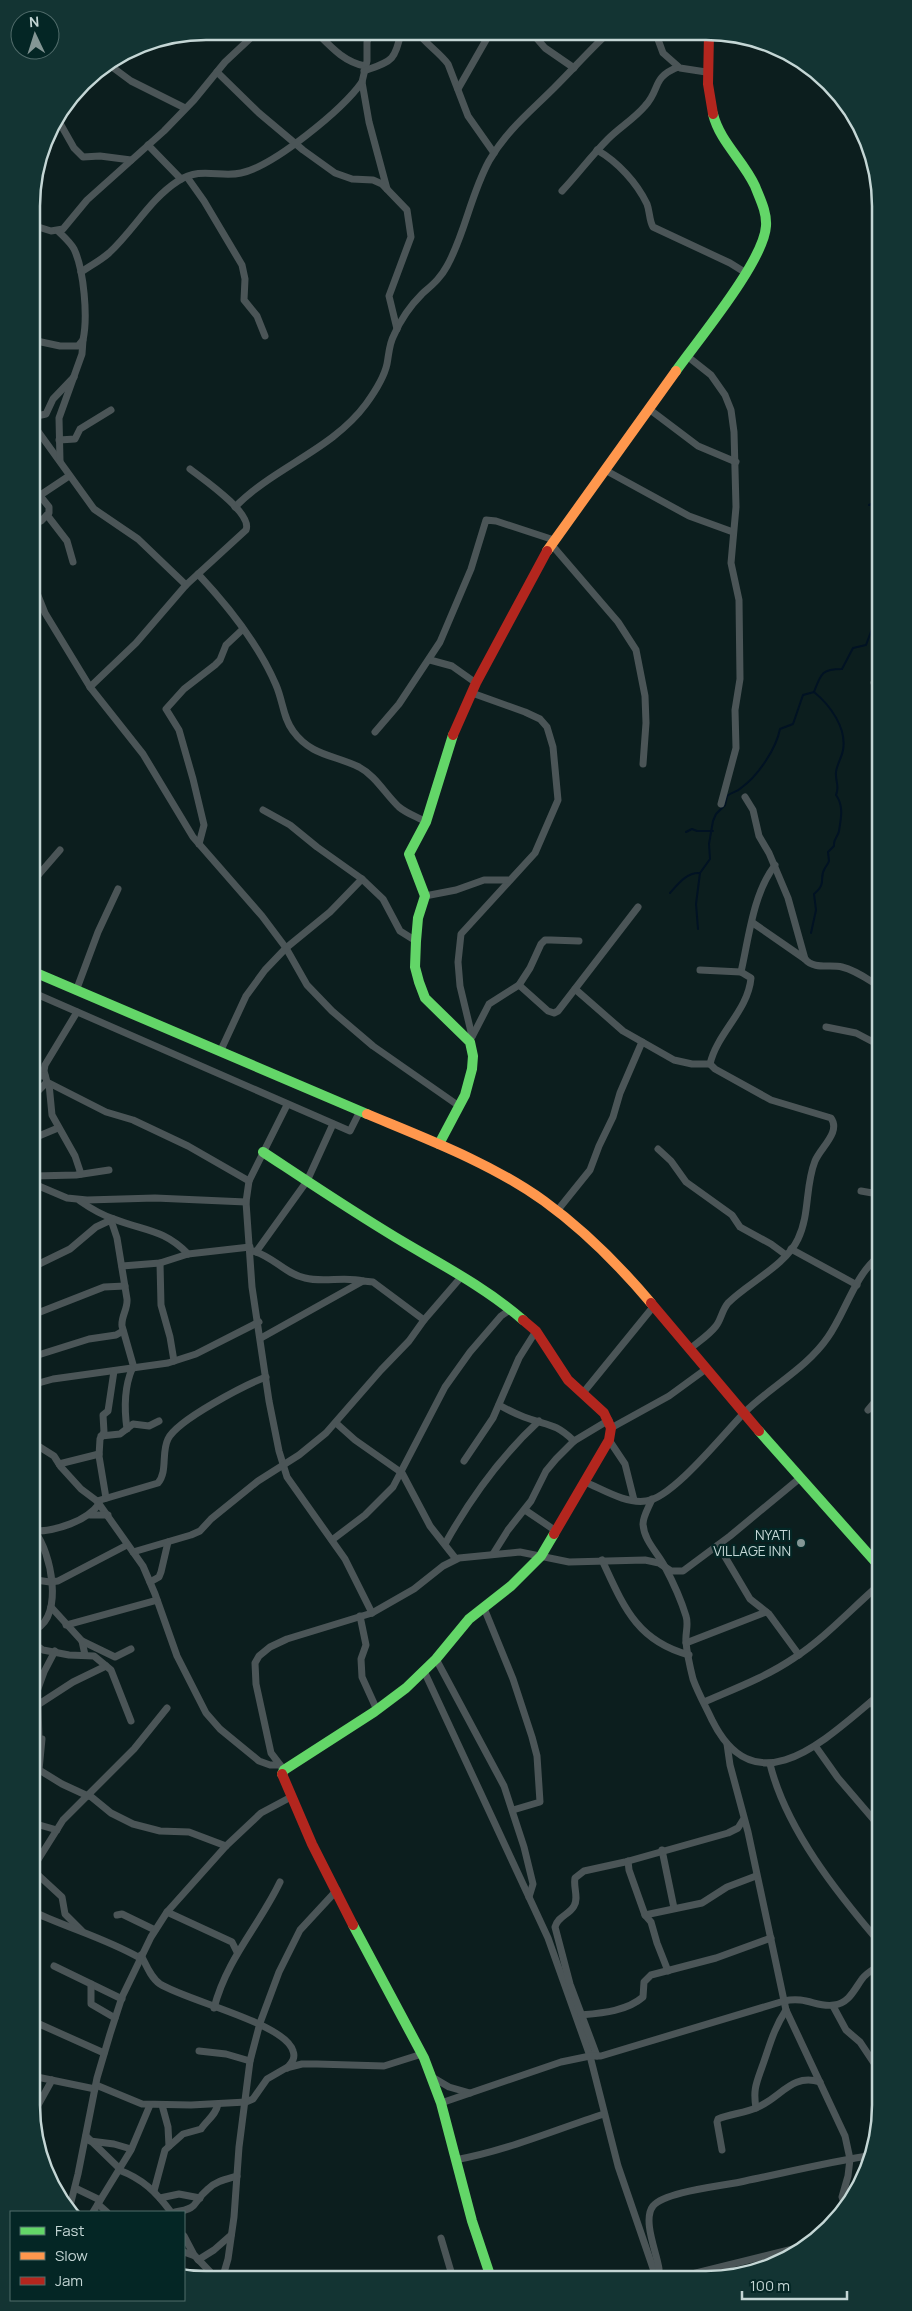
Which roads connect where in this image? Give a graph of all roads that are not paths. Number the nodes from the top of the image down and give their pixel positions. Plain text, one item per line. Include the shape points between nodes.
1 (247, 40) edge
2 (324, 40) edge
3 (368, 40) edge
4 (400, 40) edge
5 (423, 40) edge
6 (482, 40) edge
7 (538, 40) edge
8 (601, 40) edge
9 (658, 40) edge
10 (708, 40) edge
11 (678, 67) junction
12 (114, 68) edge
13 (574, 68) junction
14 (364, 69) junction
15 (217, 72) junction
16 (706, 72) junction
17 (362, 82) junction
18 (458, 89) junction
19 (185, 108) junction
20 (61, 125) edge
21 (294, 143) junction
22 (148, 145) junction
23 (597, 150) junction
24 (494, 153) junction
25 (131, 160) junction
26 (184, 178) junction
27 (387, 189) junction
28 (562, 191) dead end
29 (40, 228) edge
30 (58, 231) junction
31 (81, 272) junction
32 (746, 273) junction
33 (398, 328) junction
34 (265, 336) dead end
35 (83, 340) junction
36 (40, 342) edge
37 (687, 356) junction
38 (74, 377) junction
39 (649, 409) junction
40 (111, 410) dead end
41 (40, 415) edge
42 (40, 433) edge
43 (59, 440) junction
44 (60, 461) junction
45 (736, 462) junction
46 (190, 469) dead end
47 (605, 470) junction
48 (69, 476) junction
49 (235, 507) junction
50 (47, 515) junction
51 (40, 521) edge
52 (733, 532) junction
53 (553, 542) junction
54 (73, 562) dead end
55 (198, 574) junction
56 (186, 584) junction
57 (40, 602) edge
58 (243, 629) junction
59 (430, 660) junction
60 (476, 683) junction
61 (90, 688) junction
62 (472, 693) junction
63 (374, 732) dead end
64 (643, 764) dead end
65 (745, 797) dead end
66 (721, 804) dead end
67 (263, 810) dead end
68 (426, 822) junction
69 (199, 844) junction
70 (60, 850) dead end
71 (775, 865) junction
72 (40, 873) edge
73 (362, 879) junction
74 (508, 880) junction
75 (118, 889) dead end
76 (425, 896) junction
77 (638, 907) dead end
78 (753, 923) junction
79 (416, 941) junction
80 (579, 941) dead end
81 (286, 948) junction
82 (805, 959) junction
83 (700, 970) dead end
84 (741, 972) junction
85 (40, 975) edge
86 (872, 982) edge
87 (519, 985) junction
88 (575, 989) junction
89 (76, 990) junction
90 (40, 996) edge
91 (77, 1012) junction
92 (826, 1027) dead end
93 (471, 1039) junction
94 (872, 1041) edge
95 (642, 1042) junction
96 (220, 1052) junction
97 (710, 1064) junction
98 (40, 1078) edge
99 (47, 1081) junction
100 (40, 1089) edge
101 (287, 1105) junction
102 (459, 1106) junction
103 (360, 1111) junction
104 (333, 1124) junction
105 (58, 1128) junction
106 (40, 1136) edge
107 (439, 1144) junction
108 (658, 1149) dead end
109 (263, 1152) junction
110 (109, 1170) dead end
111 (81, 1174) junction
112 (40, 1176) edge
113 (307, 1180) junction
114 (249, 1181) junction
115 (40, 1188) edge
116 (861, 1190) dead end
117 (872, 1193) edge
118 (76, 1199) junction
119 (246, 1202) junction
120 (557, 1211) junction
121 (112, 1219) junction
122 (252, 1250) junction
123 (788, 1252) junction
124 (188, 1254) junction
125 (160, 1263) junction
126 (872, 1263) edge
127 (40, 1264) edge
128 (122, 1266) junction
129 (462, 1276) junction
130 (363, 1281) junction
131 (857, 1285) junction
132 (125, 1286) junction
133 (653, 1307) junction
134 (511, 1309) junction
135 (40, 1312) edge
136 (424, 1320) junction
137 (259, 1322) junction
138 (123, 1331) junction
139 (536, 1331) junction
140 (260, 1338) junction
141 (690, 1349) junction
142 (40, 1354) edge
143 (174, 1361) junction
144 (133, 1369) junction
145 (706, 1369) junction
146 (114, 1371) junction
147 (266, 1377) junction
148 (40, 1383) edge
149 (582, 1393) junction
150 (872, 1405) edge
151 (499, 1406) junction
152 (868, 1410) dead end
153 (744, 1413) junction
154 (159, 1421) dead end
155 (539, 1421) junction
156 (336, 1422) junction
157 (610, 1424) junction
158 (127, 1429) junction
159 (102, 1436) junction
160 (609, 1440) junction
161 (574, 1441) junction
162 (40, 1447) edge
163 (99, 1454) junction
164 (464, 1462) dead end
165 (60, 1464) junction
166 (284, 1466) junction
167 (402, 1473) junction
168 (800, 1478) junction
169 (585, 1482) junction
170 (106, 1498) junction
171 (652, 1499) junction
172 (634, 1500) junction
173 (98, 1502) junction
174 (525, 1510) junction
175 (90, 1515) junction
176 (108, 1515) junction
177 (40, 1530) edge
178 (556, 1531) junction
179 (332, 1540) junction
180 (168, 1542) junction
181 (40, 1543) edge
182 (445, 1544) junction
183 (127, 1545) junction
184 (718, 1545) junction
185 (132, 1552) junction
186 (493, 1554) junction
187 (541, 1556) junction
188 (872, 1558) edge
189 (456, 1559) junction
190 (602, 1560) junction
191 (666, 1568) junction
192 (40, 1580) edge
193 (52, 1582) junction
194 (150, 1582) junction
195 (872, 1591) edge
196 (157, 1600) junction
197 (51, 1607) junction
198 (484, 1608) junction
199 (766, 1612) junction
200 (372, 1613) junction
201 (360, 1616) junction
202 (66, 1625) junction
203 (40, 1626) edge
204 (82, 1641) junction
205 (686, 1643) junction
206 (40, 1648) edge
207 (132, 1649) dead end
208 (55, 1652) junction
209 (85, 1655) junction
210 (689, 1655) junction
211 (799, 1655) junction
212 (436, 1659) junction
213 (106, 1666) junction
214 (424, 1671) junction
215 (40, 1683) edge
216 (704, 1702) junction
217 (871, 1702) edge
218 (40, 1704) edge
219 (167, 1708) dead end
220 (377, 1710) junction
221 (131, 1721) dead end
222 (727, 1744) junction
223 (816, 1747) junction
224 (770, 1764) junction
225 (282, 1767) junction
226 (40, 1770) edge
227 (88, 1796) junction
228 (291, 1797) junction
229 (513, 1810) junction
230 (872, 1818) edge
231 (743, 1820) junction
232 (40, 1825) edge
233 (57, 1830) junction
234 (226, 1846) junction
235 (662, 1850) junction
236 (40, 1858) edge
237 (628, 1861) junction
238 (40, 1876) edge
239 (756, 1876) junction
240 (280, 1882) dead end
241 (337, 1890) junction
242 (529, 1897) junction
243 (674, 1908) junction
244 (166, 1912) junction
245 (40, 1915) edge
246 (117, 1915) dead end
247 (645, 1915) junction
248 (156, 1930) junction
249 (872, 1933) edge
250 (86, 1934) junction
251 (771, 1938) junction
252 (237, 1952) junction
253 (141, 1956) junction
254 (54, 1966) dead end
255 (872, 1971) edge
256 (668, 1972) junction
257 (91, 1984) junction
258 (122, 1999) junction
259 (784, 2001) junction
260 (833, 2006) junction
261 (214, 2008) junction
262 (786, 2010) junction
263 (581, 2015) junction
264 (115, 2018) junction
265 (260, 2023) junction
266 (40, 2025) edge
267 (199, 2051) dead end
268 (104, 2053) junction
269 (422, 2054) junction
270 (594, 2056) junction
271 (872, 2060) edge
272 (250, 2061) junction
273 (286, 2068) junction
274 (432, 2077) junction
275 (40, 2078) edge
276 (52, 2080) junction
277 (820, 2082) junction
278 (96, 2087) junction
279 (470, 2093) junction
280 (40, 2102) edge
281 (246, 2102) junction
282 (441, 2103) junction
283 (218, 2104) junction
284 (150, 2105) junction
285 (162, 2105) junction
286 (756, 2108) junction
287 (604, 2114) junction
288 (88, 2139) junction
289 (169, 2146) junction
290 (131, 2149) junction
291 (722, 2150) dead end
292 (863, 2157) edge
293 (850, 2159) junction
294 (455, 2160) junction
295 (120, 2170) junction
296 (237, 2176) junction
297 (74, 2188) junction
298 (154, 2191) junction
299 (160, 2198) junction
300 (200, 2198) junction
301 (843, 2199) edge
302 (71, 2201) edge
303 (99, 2202) junction
304 (94, 2211) edge
305 (106, 2211) edge
306 (170, 2211) edge
307 (180, 2211) edge
308 (232, 2234) junction
309 (185, 2238) edge
310 (441, 2238) dead end
311 (185, 2252) edge
312 (772, 2257) edge
313 (196, 2258) junction
314 (209, 2271) edge
315 (224, 2271) edge
316 (451, 2271) edge
317 (489, 2271) edge
318 (655, 2271) edge
319 (657, 2271) edge
320 (706, 2271) edge

1 - 15 street
2 - 14 street via 340,55
3 - 14 street
4 - 14 street via 393,57
5 - 18 street via 443,56
6 - 18 street
7 - 13 street
8 - 13 street
9 - 11 street via 663,53
10 - 16 main road
11 - 16 street
11 - 23 street via 662,75 645,106
12 - 19 street via 131,81
13 - 24 street via 520,118
14 - 17 street
15 - 19 street
15 - 21 street
16 - 32 main road via 708,95 719,133 747,170 768,224
17 - 21 street via 338,109
17 - 27 street
18 - 24 street via 474,126
19 - 22 street
20 - 25 street via 82,157
21 - 26 street via 278,157 247,172 233,175 210,172
21 - 27 street via 335,173 352,179 376,180
22 - 25 street
22 - 26 street
23 - 28 street
23 - 32 street via 615,162 632,181 648,206 653,227
24 - 33 street via 474,192 446,268 421,295
25 - 30 street
26 - 31 street via 148,208 108,254
26 - 34 street via 204,201 242,265 245,273 244,300 257,316
27 - 33 street via 409,212 412,230 389,296
29 - 30 street
30 - 31 street via 74,248
31 - 35 street
32 - 37 main road
33 - 49 street via 390,344 384,373 352,420 326,442 265,481
35 - 36 street via 78,346 69,347
35 - 38 street
37 - 39 main road
37 - 45 street via 711,374 725,395 731,410
38 - 41 street via 53,399 46,414
38 - 43 street via 59,418
39 - 45 street via 698,446
39 - 47 main road
40 - 43 street via 80,429 75,439
42 - 44 street
43 - 44 street
44 - 48 street
45 - 52 street
46 - 49 street
47 - 52 street via 689,516
47 - 53 main road
48 - 50 street via 42,494 49,507
48 - 56 street via 94,509 138,539
49 - 55 street via 247,521 246,530
50 - 51 street
50 - 54 street via 67,541
52 - 66 street via 731,563 739,600 740,679 735,710 736,748
53 - 59 street via 486,520 471,569
53 - 60 main road
53 - 64 street via 618,622 636,650 645,696
55 - 56 street
55 - 58 street via 222,599
56 - 61 street via 136,643
57 - 61 street
58 - 68 street via 277,686 294,733 322,755 368,773 402,809
58 - 69 street via 226,645 220,660 184,689 166,709 179,730 194,779 204,825
59 - 60 street via 452,666
59 - 63 street via 400,704
60 - 62 main road
61 - 69 street via 143,754
62 - 68 main road via 449,745
62 - 74 street via 540,719 547,727 553,748 558,800 534,854
65 - 71 street via 753,810 759,836
67 - 73 street via 290,825
68 - 76 main road via 410,854
69 - 81 street
70 - 72 street
71 - 78 street via 765,878
71 - 82 street via 795,918
73 - 79 street via 383,900 400,931
73 - 81 street via 330,912
74 - 76 street via 484,880
74 - 93 street via 461,934 460,986
75 - 89 street
76 - 79 main road via 418,918
77 - 88 street
78 - 82 street
78 - 84 street
79 - 93 main road via 416,967 425,998
80 - 87 street via 545,940
81 - 96 street via 246,996
81 - 102 street via 307,985 332,1011 373,1046
82 - 86 street via 812,965 842,966
83 - 84 street
84 - 97 street via 751,978 750,987
85 - 89 main road
87 - 88 street via 551,1013 561,1008
87 - 93 street via 489,1004
88 - 95 street via 623,1031
89 - 96 main road
90 - 91 street
91 - 99 street via 45,1065
91 - 101 street
92 - 94 street via 856,1033
93 - 102 main road via 472,1079
95 - 97 street via 674,1060
95 - 120 street via 590,1170
96 - 103 main road
97 - 123 street via 771,1100 824,1115 834,1122 834,1130 813,1166 807,1216 798,1241
98 - 99 street
99 - 100 street
99 - 105 street via 52,1115
99 - 114 street via 106,1112 133,1120 188,1146
101 - 104 street
101 - 109 street
102 - 107 main road
103 - 104 street via 350,1131
103 - 107 main road
104 - 113 street
105 - 106 street
105 - 111 street via 75,1156
107 - 120 main road via 503,1176
108 - 123 street via 686,1182 732,1215 740,1227
109 - 113 main road
109 - 114 street
110 - 111 street
111 - 112 street
113 - 122 street
113 - 129 main road via 379,1228
114 - 119 street
115 - 118 street
116 - 117 street
118 - 119 street
118 - 121 street
119 - 122 street
120 - 133 main road via 611,1259
121 - 124 street via 160,1233 177,1242
121 - 127 street via 96,1227 70,1249
121 - 128 street
122 - 124 street
122 - 130 street via 307,1279 350,1278
122 - 137 street via 252,1287
123 - 131 street
123 - 141 street via 727,1304 717,1325
124 - 125 street
125 - 128 street
125 - 143 street via 160,1305
126 - 131 street
128 - 132 street
129 - 134 main road
129 - 136 street
130 - 136 street via 373,1282
130 - 140 street
131 - 153 street via 817,1351
132 - 135 street via 104,1287
132 - 138 street via 127,1304 121,1320
133 - 141 main road
133 - 149 street
134 - 139 main road
134 - 167 street via 470,1352 446,1388
136 - 156 street
137 - 140 street
137 - 143 street via 196,1354
138 - 142 street
138 - 144 street
139 - 149 main road via 568,1380
139 - 151 street via 519,1358
140 - 147 street
141 - 145 main road
143 - 144 street
144 - 146 street
144 - 158 street via 126,1389
145 - 153 main road
145 - 157 street via 669,1396
146 - 148 street
146 - 159 street via 108,1411 103,1415
147 - 166 street
147 - 170 street via 173,1430 164,1452 163,1473 158,1483
149 - 157 main road via 604,1413
150 - 152 street
151 - 155 street
151 - 164 street
153 - 168 main road
153 - 171 street via 694,1466
154 - 158 street via 149,1426 133,1424
155 - 161 street via 564,1432
155 - 182 street via 487,1478
156 - 166 street
156 - 167 street via 355,1440
157 - 160 main road
157 - 161 street
158 - 159 street via 120,1434
159 - 163 street
160 - 169 main road
160 - 172 street via 625,1464
161 - 174 street via 546,1471
162 - 165 street
163 - 165 street
163 - 170 street
165 - 173 street via 81,1489
166 - 179 street via 291,1484
166 - 180 street via 258,1482 200,1531
167 - 179 street via 386,1496
167 - 182 street via 430,1526
168 - 184 street
168 - 188 main road
169 - 172 street via 621,1498
169 - 178 main road
170 - 173 street
171 - 172 street
171 - 191 street via 644,1518 644,1533
173 - 175 street
173 - 176 street
174 - 178 street
174 - 186 street
175 - 176 street
175 - 177 street via 58,1528
176 - 183 street
178 - 187 main road
179 - 200 street via 356,1578
180 - 185 street
180 - 194 street via 161,1572
181 - 193 street
182 - 189 street
183 - 185 street
183 - 193 street via 74,1574
184 - 191 street via 683,1571
184 - 199 street via 750,1598
185 - 194 street
186 - 187 street via 520,1552
186 - 189 street
187 - 190 street via 569,1562
187 - 198 main road
189 - 200 street via 414,1589
190 - 191 street via 654,1561
190 - 210 street via 624,1608 645,1632 666,1648
191 - 205 street via 686,1614
192 - 193 street
193 - 197 street
194 - 196 street
195 - 211 street
196 - 202 street
196 - 225 street via 177,1656 206,1713 259,1761
197 - 202 street
197 - 203 street via 46,1622
198 - 212 main road via 455,1634
198 - 229 street via 513,1679 538,1756 540,1802
199 - 205 street
199 - 211 street
200 - 201 street
201 - 220 street via 366,1645 361,1659 362,1677
201 - 225 street via 287,1639 270,1647 255,1663 256,1684 271,1753
202 - 204 street
204 - 207 street via 115,1657
204 - 209 street
205 - 210 street
206 - 208 street
208 - 209 street
208 - 215 street
209 - 213 street via 94,1656
210 - 216 street via 694,1680
211 - 216 street via 776,1670
212 - 214 main road
212 - 229 street via 495,1767
213 - 218 street
213 - 221 street
214 - 220 main road
214 - 242 street
216 - 222 street
217 - 223 street
219 - 227 street via 134,1750
220 - 225 main road
222 - 224 street via 747,1758
222 - 231 street
223 - 224 street
223 - 230 street
224 - 249 street via 782,1799 800,1833 836,1888
225 - 228 main road
226 - 227 street
227 - 233 street
227 - 234 street via 111,1813 134,1824 189,1832
228 - 234 street via 261,1813
228 - 241 main road
229 - 242 street via 533,1884
231 - 235 street via 728,1833
231 - 239 street
232 - 233 street
233 - 236 street
234 - 244 street
235 - 237 street
235 - 243 street
237 - 247 street
237 - 263 street via 578,1875 574,1882 575,1904 557,1920 555,1927
238 - 250 street via 62,1897 65,1914
239 - 243 street via 727,1887 702,1902
239 - 251 street
240 - 252 street
241 - 265 street via 300,1930 279,1972
241 - 269 main road via 383,1986
242 - 270 street
243 - 247 street
244 - 248 street
244 - 252 street via 232,1942
245 - 250 street
246 - 248 street via 122,1914
247 - 256 street via 651,1922
248 - 253 street
250 - 253 street
251 - 256 street
251 - 259 street
252 - 261 street
253 - 258 street
253 - 261 street via 161,1984
254 - 257 street
255 - 260 street via 862,1978 852,1995
256 - 263 street via 647,1978 643,1997 629,2006
257 - 258 street
257 - 264 street via 91,2004
258 - 264 street
259 - 260 street via 801,1999
259 - 262 street
259 - 270 street
260 - 271 street via 846,2030 860,2042
261 - 265 street
262 - 277 street
262 - 286 street via 767,2046 755,2082
263 - 270 street
264 - 268 street
265 - 272 street
265 - 273 street via 293,2050 293,2059
266 - 268 street
267 - 272 street
268 - 278 street
269 - 273 street via 384,2066 302,2064
269 - 274 main road
270 - 279 street via 561,2062
270 - 287 street
272 - 281 street
273 - 281 street via 267,2079 253,2099
274 - 279 street via 449,2087
274 - 282 main road
275 - 276 street
276 - 278 street
276 - 280 street
277 - 286 street via 809,2078 796,2081
277 - 293 street via 845,2136
278 - 284 street via 130,2101
278 - 288 street
279 - 282 street
281 - 283 street
281 - 296 street
282 - 294 main road
283 - 285 street
283 - 289 street via 214,2115 201,2129 183,2134
284 - 285 street
284 - 290 street
285 - 289 street
286 - 291 street via 718,2119
287 - 294 street via 531,2141
287 - 318 street via 635,2221
288 - 290 street
288 - 295 street
288 - 297 street
289 - 298 street via 160,2163
290 - 295 street
292 - 293 street
293 - 301 street
293 - 319 street via 684,2193 660,2201 652,2207 649,2218
294 - 317 main road
295 - 298 street
295 - 303 street
296 - 300 street via 216,2183
296 - 308 street
297 - 302 street
297 - 303 street
298 - 299 street
299 - 300 street via 179,2194
299 - 306 street
300 - 307 street via 194,2208
303 - 304 street
303 - 305 street
308 - 313 street via 214,2250
308 - 315 street
309 - 313 street
310 - 316 street
311 - 313 street
312 - 320 street
313 - 314 street

